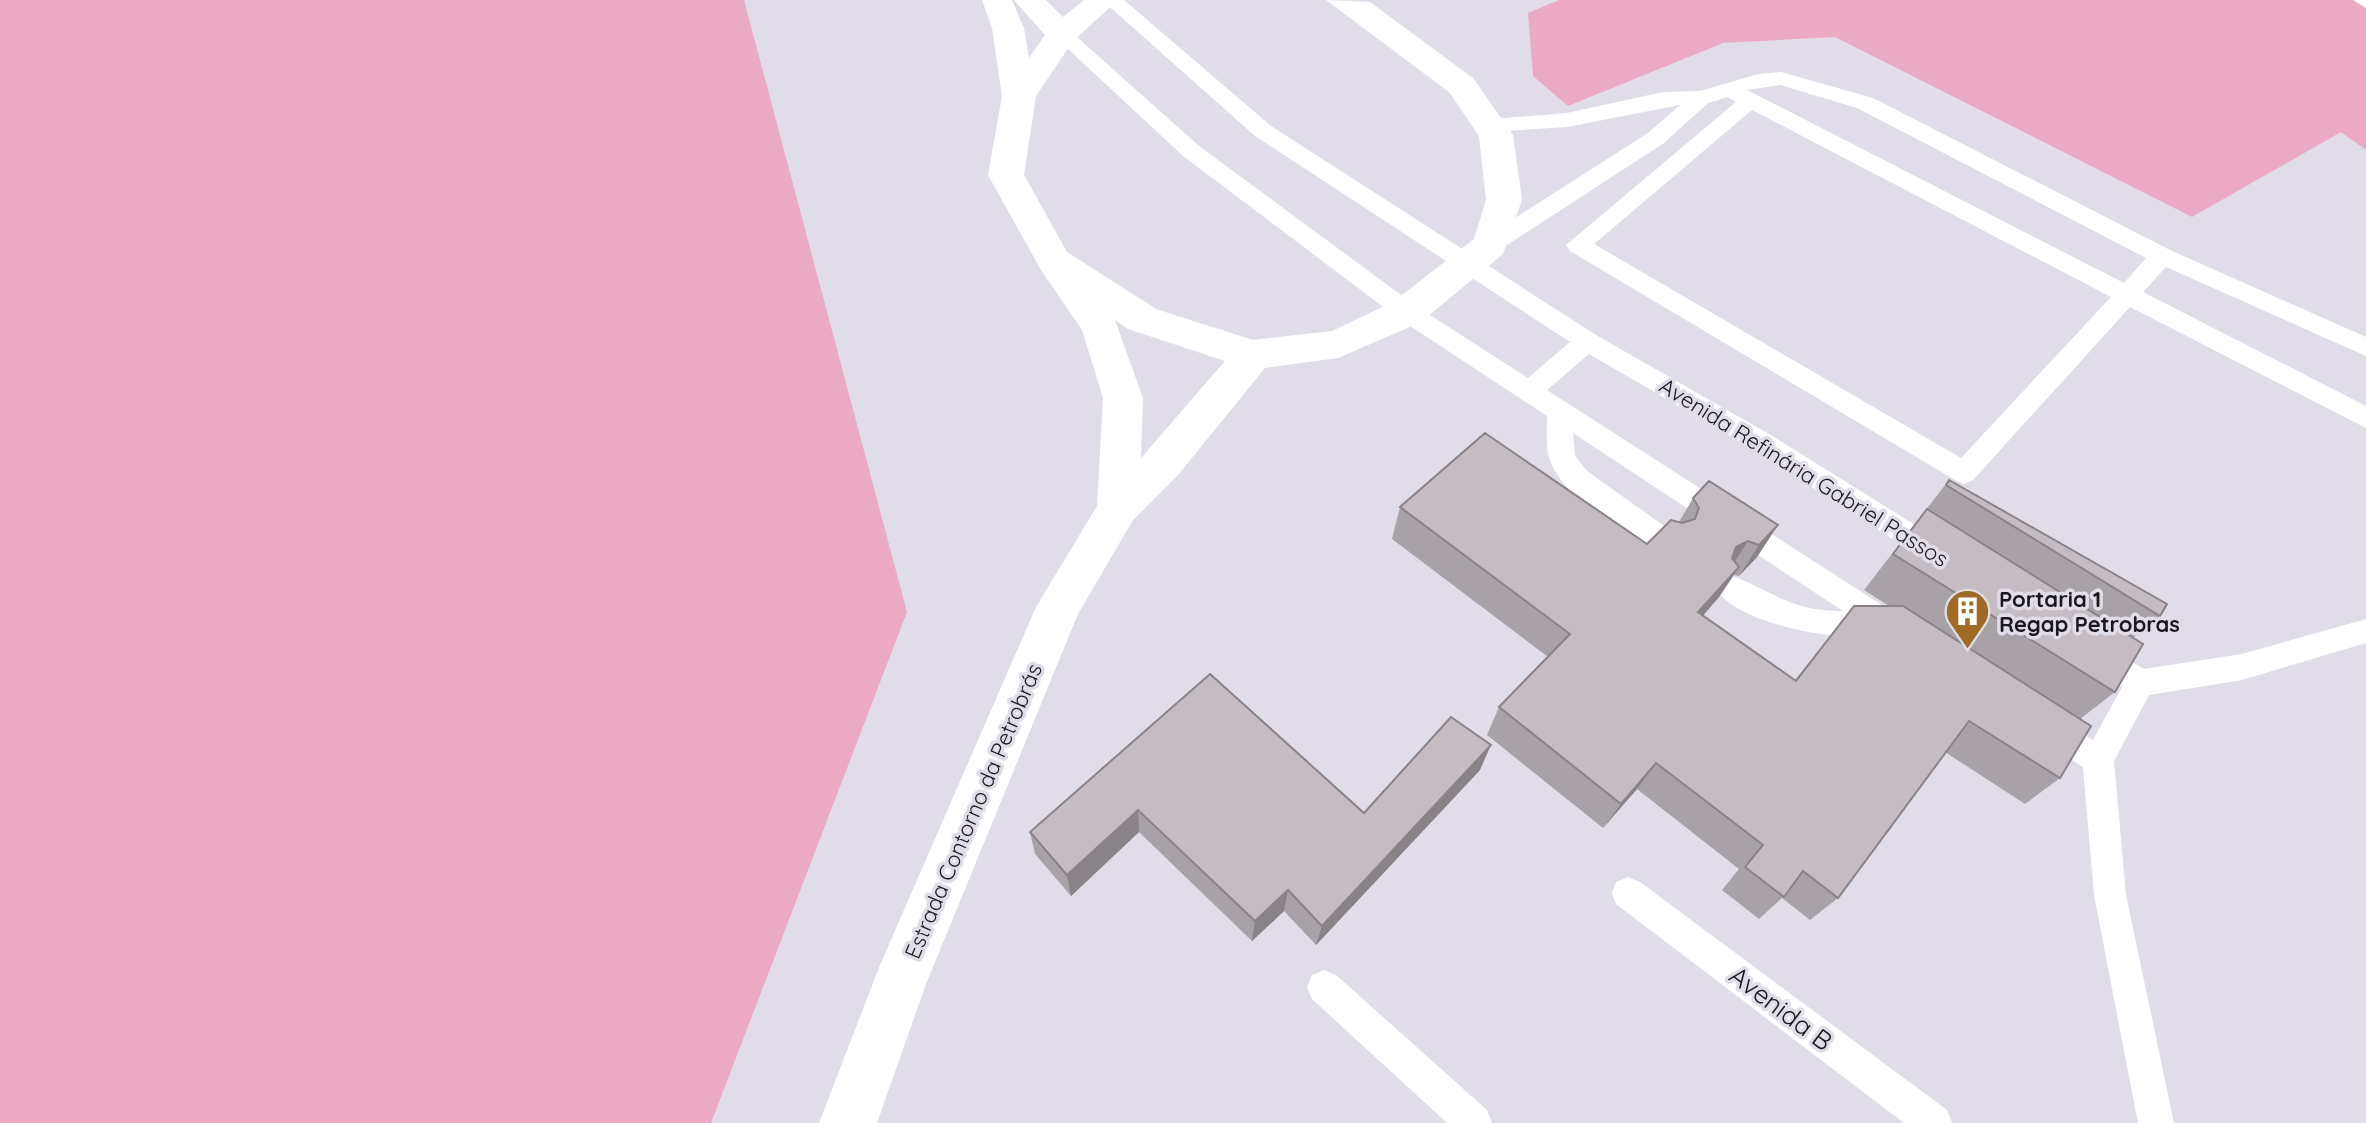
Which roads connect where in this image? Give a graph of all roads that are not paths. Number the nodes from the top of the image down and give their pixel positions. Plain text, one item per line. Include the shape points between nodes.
1 (997, 0) edge
2 (1029, 0) edge
3 (1103, 0) edge
4 (1112, 0) edge
5 (1341, 0) edge
6 (1062, 34) junction
7 (1728, 89) junction
8 (1019, 96) junction
9 (1701, 98) junction
10 (1751, 100) junction
11 (1489, 125) junction
12 (1478, 255) junction
13 (2162, 256) junction
14 (1054, 261) junction
15 (2126, 294) junction
16 (1407, 312) junction
17 (1587, 341) junction
18 (2366, 347) edge
19 (1253, 355) junction
20 (1529, 391) junction
21 (1560, 411) junction
22 (2366, 418) edge
23 (1118, 508) junction
24 (1664, 541) edge
25 (1953, 563) edge
26 (1729, 587) edge
27 (1882, 620) junction
28 (2366, 631) edge
29 (1908, 637) edge
30 (2073, 640) edge
31 (2140, 683) junction
32 (2027, 714) edge
33 (2098, 760) junction
34 (1628, 893) dead end
35 (1324, 987) dead end
36 (848, 1123) edge
37 (1474, 1123) edge
38 (1934, 1123) edge
39 (2156, 1123) edge

1 - 8 main road, Estrada Contorno da Petrobrás via 1008,28
2 - 6 main road
3 - 6 main road, Estrada Contorno da Petrobrás
4 - 12 lane, Avenida Refinária Gabriel Passos via 1263,131
5 - 11 main road via 1461,85
6 - 8 main road, Estrada Contorno da Petrobrás
6 - 16 lane via 1191,151
7 - 9 lane
7 - 10 lane
7 - 13 lane via 1781,78 1865,103
8 - 14 main road, Estrada Contorno da Petrobrás via 1006,175
9 - 11 lane via 1663,99 1567,120
9 - 12 lane via 1656,138
10 - 15 lane
10 - 15 lane via 1578,245 1964,473
11 - 12 main road via 1496,135 1504,200
12 - 16 main road, Estrada Contorno da Petrobrás
12 - 17 lane, Avenida Refinária Gabriel Passos
13 - 15 lane
13 - 18 lane
14 - 19 main road, Estrada Contorno da Petrobrás via 1142,319
14 - 23 main road, Estrada Contorno da Petrobrás via 1100,327 1123,398
15 - 22 lane
16 - 19 main road, Estrada Contorno da Petrobrás via 1338,344
16 - 20 lane
17 - 20 lane
17 - 25 lane, Avenida Refinária Gabriel Passos via 1765,444
19 - 23 main road, Estrada Contorno da Petrobrás
20 - 21 lane
21 - 24 lane via 1562,456 1568,467
21 - 27 lane
23 - 36 main road, Estrada Contorno da Petrobrás via 1059,607 899,984
26 - 27 lane via 1776,614 1819,623
27 - 29 lane
28 - 31 lane via 2242,667
30 - 31 lane
31 - 33 lane
32 - 33 lane
33 - 39 lane via 2110,895
34 - 38 lane, Avenida B
35 - 37 lane

